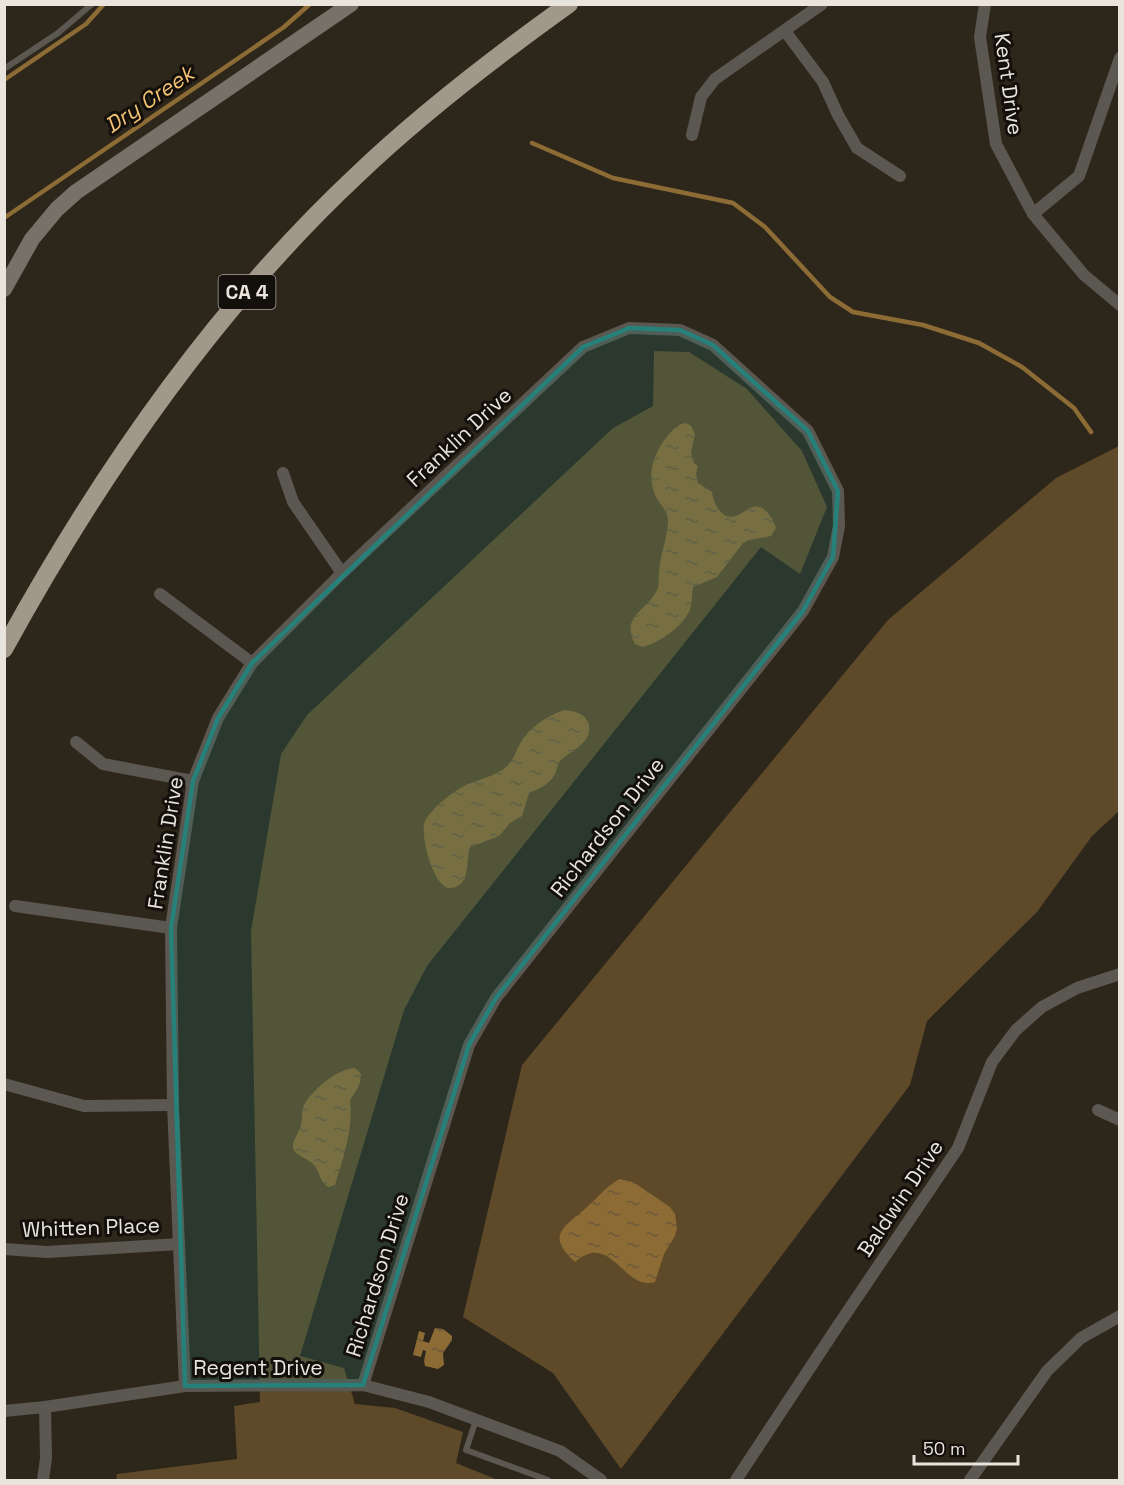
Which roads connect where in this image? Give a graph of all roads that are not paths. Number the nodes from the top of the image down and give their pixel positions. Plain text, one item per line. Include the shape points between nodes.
1 (92, 4) edge
2 (351, 4) edge
3 (568, 4) edge
4 (822, 4) edge
5 (985, 4) edge
6 (785, 31) junction
7 (1119, 58) edge
8 (4, 69) edge
9 (692, 135) dead end
10 (900, 176) dead end
11 (1033, 214) junction
12 (5, 286) edge
13 (1119, 305) edge
14 (713, 345) joint
15 (283, 473) dead end
16 (342, 573) junction
17 (160, 594) dead end
18 (4, 649) edge
19 (252, 663) junction
20 (76, 742) dead end
21 (193, 781) junction
22 (15, 906) dead end
23 (171, 928) junction
24 (1119, 974) edge
25 (4, 1084) edge
26 (173, 1105) junction
27 (1098, 1110) dead end
28 (1119, 1119) edge
29 (178, 1244) junction
30 (4, 1249) edge
31 (1119, 1316) edge
32 (185, 1386) junction
33 (363, 1386) junction
34 (45, 1407) junction
35 (4, 1411) edge
36 (476, 1419) junction
37 (43, 1480) edge
38 (548, 1480) edge
39 (601, 1480) edge
40 (736, 1480) edge
41 (970, 1480) edge

1 - 8 lane via 58,33
2 - 12 street via 76,192 32,239
3 - 18 highway, CA 4 via 357,174 285,249 226,317 155,410 56,556
4 - 6 street
5 - 11 street, Kent Drive via 980,37 996,144
6 - 9 street via 715,79 701,97
6 - 10 street via 823,82 857,148
7 - 11 street via 1079,176
11 - 13 street, Kent Drive via 1084,275
14 - 16 street, Franklin Drive via 680,330 630,328 583,347
14 - 33 street, Richardson Drive via 808,431 838,491 833,557 803,611 496,998 470,1045
15 - 16 street via 293,502
16 - 19 street, Franklin Drive
17 - 19 street
19 - 21 street, Franklin Drive via 218,718
20 - 21 street via 103,764
21 - 23 street, Franklin Drive
22 - 23 street
23 - 26 street, Franklin Drive
24 - 40 street, Baldwin Drive via 1077,988 1042,1007 1016,1030 992,1062 958,1148
25 - 26 street via 84,1106
26 - 29 street, Franklin Drive
27 - 28 street
29 - 30 street, Whitten Place via 47,1252
29 - 32 street, Franklin Drive
31 - 41 street via 1081,1338 1047,1371
32 - 33 street, Regent Drive
32 - 34 street, Regent Drive
33 - 36 street, Regent Drive via 429,1402
34 - 35 street, Regent Drive
34 - 37 street
36 - 38 lane via 466,1450
36 - 39 street, Regent Drive via 561,1451

